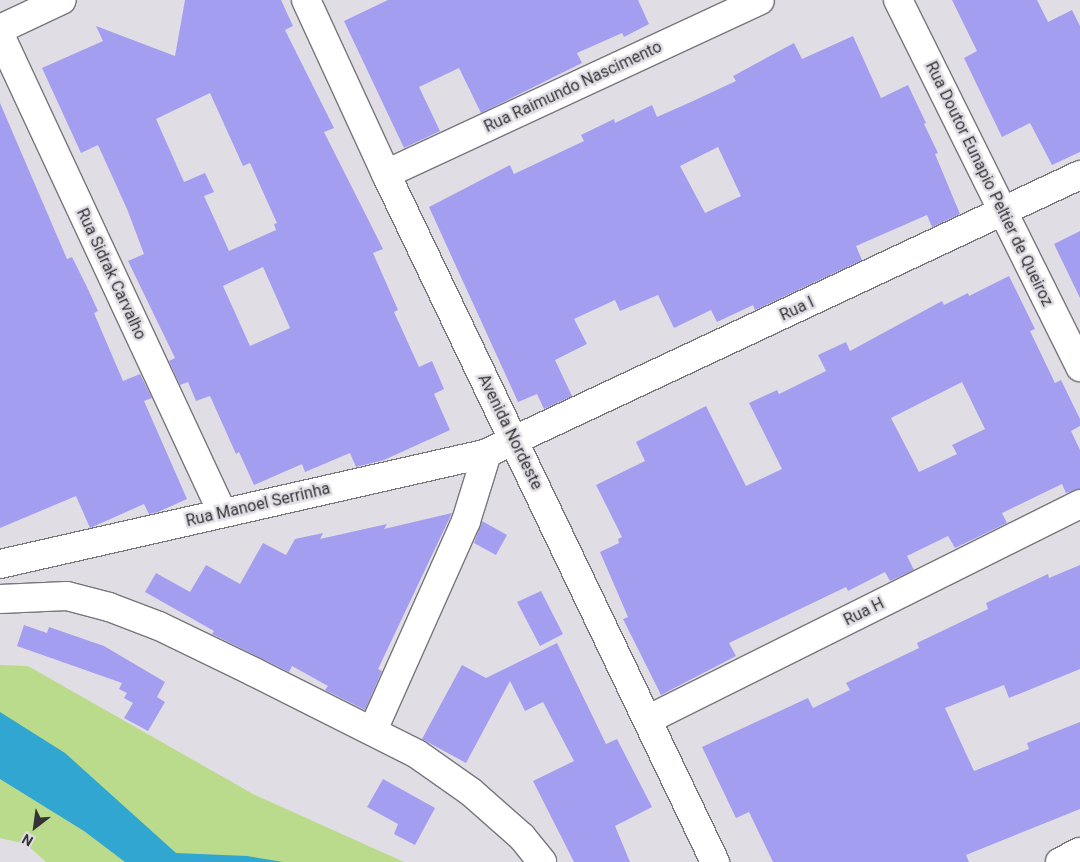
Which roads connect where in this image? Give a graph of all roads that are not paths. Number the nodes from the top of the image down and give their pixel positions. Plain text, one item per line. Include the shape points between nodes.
1 (62, 0) edge
2 (306, 0) edge
3 (760, 0) edge
4 (898, 0) edge
5 (0, 29) edge
6 (0, 35) edge
7 (386, 174) junction
8 (1080, 175) edge
9 (1001, 212) junction
10 (1080, 367) edge
11 (515, 443) junction
12 (487, 453) junction
13 (1080, 504) edge
14 (222, 512) junction
15 (0, 564) edge
16 (0, 599) edge
17 (649, 719) junction
18 (372, 730) junction
19 (1080, 852) edge
20 (542, 862) edge
21 (715, 862) edge
22 (1060, 862) edge

1 - 5 street
2 - 7 street, Avenida Nordeste
3 - 7 street, Rua Raimundo Nascimento
4 - 9 street, Rua Doutor Eunapio Peltier de Queiroz
6 - 14 street, Rua Sidrak Carvalho
7 - 11 street, Avenida Nordeste
8 - 9 street, Rua I
9 - 10 street, Rua Doutor Eunapio Peltier de Queiroz
9 - 11 street, Rua I
11 - 12 street, Rua Manoel Serrinha
11 - 17 street, Avenida Nordeste
12 - 14 street, Rua Manoel Serrinha
12 - 18 street via 466,521
13 - 17 street, Rua H
14 - 15 street, Rua Manoel Serrinha
16 - 18 street via 67,596 109,607 160,626
17 - 21 street, Avenida Nordeste
18 - 20 street via 417,754 471,792 522,837
19 - 22 street

